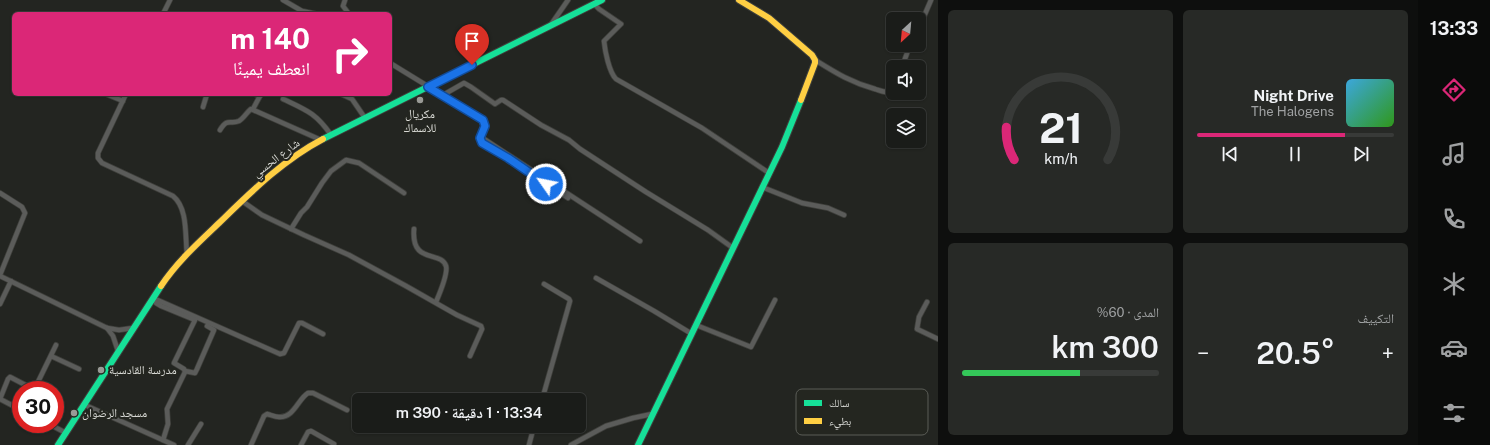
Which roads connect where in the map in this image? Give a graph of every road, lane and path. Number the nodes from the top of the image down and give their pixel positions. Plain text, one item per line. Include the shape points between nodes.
1 (170, 0) edge
2 (283, 0) edge
3 (345, 0) edge
4 (568, 0) edge
5 (602, 0) edge
6 (739, 0) edge
7 (931, 0) edge
8 (594, 4) junction
9 (164, 12) edge
10 (307, 12) edge
11 (348, 12) edge
12 (926, 12) edge
13 (549, 27) junction
14 (815, 60) junction
15 (392, 64) edge
16 (428, 87) junction
17 (886, 93) edge
18 (443, 95) junction
19 (111, 96) edge
20 (125, 96) edge
21 (206, 96) edge
22 (260, 96) edge
23 (345, 96) edge
24 (283, 99) dead end
25 (122, 101) junction
26 (203, 107) dead end
27 (253, 109) junction
28 (365, 118) junction
29 (220, 130) dead end
30 (331, 135) junction
31 (481, 137) junction
32 (321, 140) junction
33 (769, 173) junction
34 (762, 187) junction
35 (0, 193) edge
36 (404, 193) dead end
37 (568, 198) dead end
38 (242, 201) junction
39 (844, 214) dead end
40 (291, 229) junction
41 (414, 229) dead end
42 (640, 241) dead end
43 (733, 248) junction
44 (187, 254) junction
45 (0, 276) edge
46 (596, 278) dead end
47 (11, 281) junction
48 (544, 284) dead end
49 (154, 299) junction
50 (775, 300) dead end
51 (436, 302) junction
52 (927, 302) dead end
53 (0, 304) edge
54 (194, 320) junction
55 (206, 324) junction
56 (696, 325) junction
57 (107, 328) junction
58 (133, 328) junction
59 (323, 334) dead end
60 (692, 334) junction
61 (938, 339) edge
62 (56, 345) dead end
63 (118, 351) junction
64 (50, 356) junction
65 (470, 356) dead end
66 (79, 369) dead end
67 (185, 371) junction
68 (18, 381) edge
69 (38, 381) edge
70 (544, 393) edge
71 (12, 405) edge
72 (85, 405) junction
73 (347, 410) dead end
74 (652, 414) junction
75 (201, 424) dead end
76 (66, 433) joint
77 (532, 433) edge
78 (163, 440) junction
79 (334, 444) edge
80 (58, 445) edge
81 (174, 445) edge
82 (188, 445) edge
83 (251, 445) edge
84 (301, 445) edge
85 (529, 445) edge
86 (571, 445) edge
87 (638, 445) edge

1 - 9 street
2 - 10 street
3 - 11 street via 344,6
4 - 13 street
5 - 8 street, شارع الحسي
6 - 14 street via 780,26
7 - 12 street
8 - 13 street, شارع الحسي
8 - 33 street via 621,24 604,41 611,73 616,79 702,128
13 - 16 street, شارع الحسي
14 - 17 street via 857,84
14 - 33 street via 782,148
15 - 16 street
16 - 18 street
16 - 28 street, شارع الحسي
18 - 31 street via 483,120 485,126
18 - 43 street via 464,83 495,104 503,100 569,140
19 - 25 street
20 - 25 street
21 - 26 street
22 - 27 street
23 - 28 street via 352,99
24 - 30 street via 313,114
25 - 44 street via 98,158 102,163 177,200 183,213
27 - 29 street via 240,120 223,125
27 - 32 street
28 - 30 street, شارع الحسي
30 - 32 street, شارع الحسي
31 - 37 street via 482,143
31 - 42 street
32 - 38 street, شارع الحسي via 290,159
33 - 34 street
34 - 39 street via 802,203
34 - 43 street
35 - 45 street via 22,207 25,213
36 - 40 street via 359,163 346,160 322,183
38 - 40 street via 262,215
38 - 44 street, شارع الحسي
40 - 51 street via 349,255
41 - 51 street via 413,239 419,250 438,259 446,267
43 - 56 street
44 - 49 street, شارع الحسي via 170,273
45 - 47 street
46 - 60 street
47 - 53 street
47 - 57 street
48 - 70 street via 570,301
49 - 54 street via 161,306
49 - 55 street
49 - 58 street, شارع الحسي
50 - 56 street via 751,347
51 - 65 street via 482,327
52 - 61 street via 919,317 917,329
54 - 55 street
54 - 67 street via 174,363
55 - 59 street via 280,354 284,353 299,323 302,322
55 - 67 street via 214,330 197,369 193,373
56 - 60 street
57 - 58 street
57 - 63 street via 114,336
58 - 63 street, شارع الحسي
60 - 74 street
62 - 64 street
63 - 72 street, شارع الحسي
64 - 66 street
64 - 69 street
67 - 78 street via 167,409 168,424
68 - 71 street via 10,377 8,379 0,399
72 - 76 street, شارع الحسي
72 - 78 street
73 - 83 street via 308,393 292,412 279,417 267,414 264,416
74 - 86 street via 606,426
74 - 87 street
75 - 82 street
76 - 80 street, شارع الحسي
77 - 85 street
78 - 81 street
79 - 84 street via 310,431

